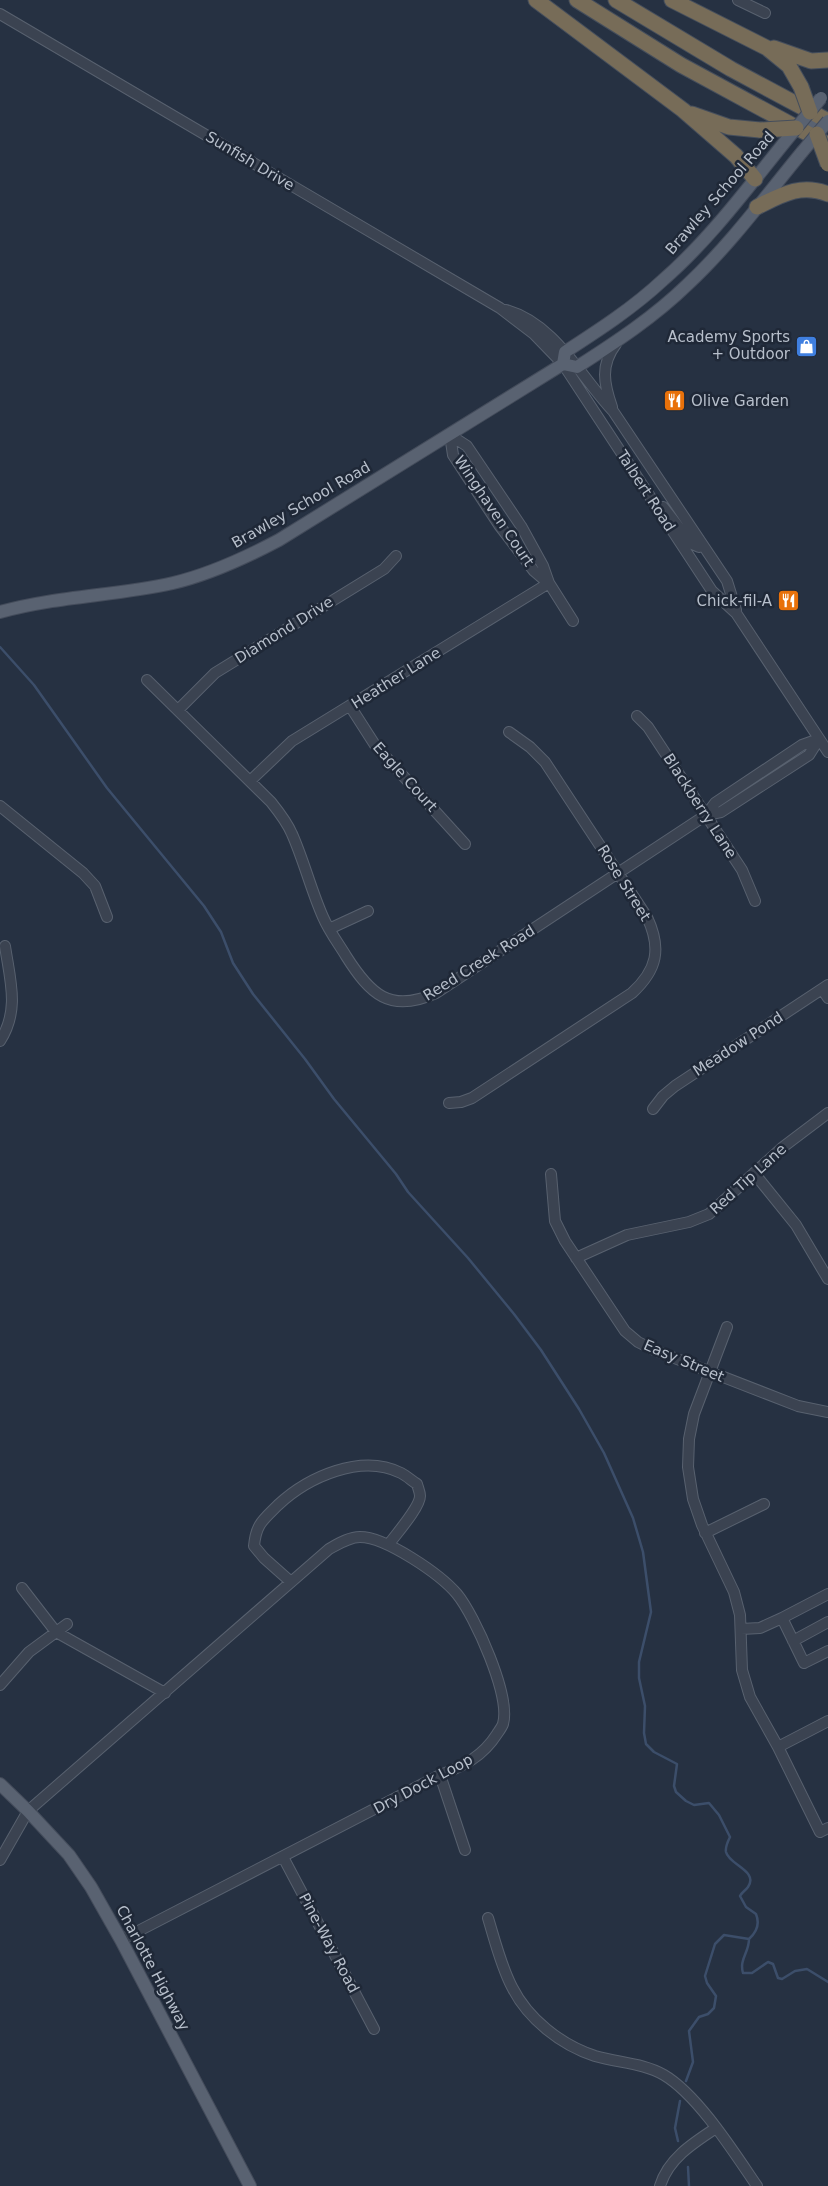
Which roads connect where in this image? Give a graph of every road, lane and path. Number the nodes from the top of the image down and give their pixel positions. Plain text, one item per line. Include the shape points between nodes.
1 (536, 0) edge
2 (577, 0) edge
3 (616, 0) edge
4 (672, 0) edge
5 (738, 0) edge
6 (765, 13) dead end
7 (0, 14) edge
8 (758, 43) junction
9 (828, 60) edge
10 (825, 94) edge
11 (683, 110) junction
12 (810, 112) junction
13 (823, 126) edge
14 (796, 128) junction
15 (828, 145) edge
16 (828, 164) edge
17 (755, 179) junction
18 (828, 194) edge
19 (757, 207) junction
20 (617, 342) junction
21 (564, 358) junction
22 (577, 367) junction
23 (613, 411) junction
24 (450, 435) junction
25 (637, 477) junction
26 (703, 546) junction
27 (396, 556) dead end
28 (549, 583) junction
29 (0, 612) edge
30 (736, 613) junction
31 (573, 621) dead end
32 (147, 680) dead end
33 (350, 706) junction
34 (178, 710) junction
35 (637, 716) dead end
36 (509, 732) dead end
37 (819, 738) junction
38 (828, 752) edge
39 (250, 781) junction
40 (0, 806) edge
41 (706, 816) junction
42 (466, 844) dead end
43 (618, 873) junction
44 (755, 901) dead end
45 (368, 911) dead end
46 (107, 917) dead end
47 (329, 929) junction
48 (5, 946) dead end
49 (825, 987) edge
50 (828, 998) edge
51 (0, 1041) edge
52 (449, 1103) dead end
53 (653, 1109) dead end
54 (828, 1114) edge
55 (754, 1173) junction
56 (551, 1174) dead end
57 (576, 1258) junction
58 (828, 1279) edge
59 (727, 1327) dead end
60 (709, 1372) junction
61 (828, 1412) edge
62 (764, 1504) dead end
63 (705, 1533) junction
64 (389, 1544) junction
65 (291, 1582) junction
66 (22, 1588) dead end
67 (828, 1594) edge
68 (782, 1618) junction
69 (828, 1622) edge
70 (67, 1624) dead end
71 (741, 1629) junction
72 (56, 1632) junction
73 (793, 1641) junction
74 (828, 1651) edge
75 (0, 1685) edge
76 (165, 1693) junction
77 (828, 1721) edge
78 (778, 1747) junction
79 (440, 1775) junction
80 (0, 1784) edge
81 (28, 1811) junction
82 (828, 1828) edge
83 (466, 1850) dead end
84 (283, 1858) junction
85 (0, 1860) edge
86 (488, 1918) dead end
87 (121, 1940) junction
88 (374, 2030) dead end
89 (716, 2128) junction
90 (250, 2186) edge
91 (660, 2186) edge
92 (757, 2186) edge

1 - 11 highway
2 - 15 highway via 697,74
3 - 13 highway
4 - 8 highway
5 - 6 street
7 - 21 street, Sunfish Drive via 500,308 516,312 551,336
8 - 9 highway via 806,59
8 - 12 highway, bridge via 789,66
10 - 12 main road, Brawley School Road, bridge
11 - 14 highway, bridge via 718,124 760,130
11 - 17 highway via 736,156
12 - 13 main road
12 - 14 main road, Brawley School Road, bridge
13 - 14 main road
13 - 16 highway, bridge
13 - 19 main road, bridge
14 - 17 main road, Brawley School Road, bridge
17 - 21 main road, Brawley School Road via 705,239 664,280
18 - 19 highway via 811,189 796,190
19 - 20 main road via 688,284
20 - 22 main road
20 - 23 street via 608,356 604,374
21 - 22 main road
21 - 24 main road, Brawley School Road
21 - 25 street, Talbert Road
22 - 23 street, Talbert Road
23 - 26 street, Talbert Road
24 - 28 street, Winghaven Court via 467,446 478,462 520,526
24 - 28 street, Winghaven Court via 453,455 499,525 534,571
24 - 29 main road, Brawley School Road via 279,540 228,565 173,583 44,601
25 - 26 street via 692,544
25 - 30 street, Talbert Road via 712,591
26 - 30 street, Talbert Road via 727,581
27 - 34 street, Diamond Drive via 384,569 215,673
28 - 31 street, Winghaven Court
28 - 33 street, Heather Lane
30 - 37 street, Talbert Road
32 - 34 street, Reed Creek Road
33 - 39 street, Heather Lane via 285,745
33 - 42 street, Eagle Court via 375,745
34 - 39 street, Reed Creek Road
35 - 41 street, Blackberry Lane via 648,727
36 - 43 street, Rose Street via 545,762
37 - 38 street, Talbert Road
37 - 41 street, Reed Creek Road via 809,755 721,812
39 - 47 street, Reed Creek Road via 282,816 292,834
40 - 46 street via 84,873 95,886
41 - 43 street, Reed Creek Road
41 - 44 street, Blackberry Lane via 742,870
43 - 47 street, Reed Creek Road via 436,993 420,1000 386,999 371,990 359,977
43 - 52 street, Rose Street via 654,933 653,967 644,982 472,1098
45 - 47 street
48 - 51 street via 13,1013
49 - 50 street
49 - 53 street, Meadow Pond via 675,1086
54 - 55 street, Red Tip Lane
55 - 57 street, Red Tip Lane via 704,1217 627,1235
55 - 58 street via 796,1225
56 - 57 street, Easy Street via 555,1221
57 - 60 street, Easy Street via 625,1331 654,1350
59 - 60 street
60 - 61 street, Easy Street via 798,1406
60 - 63 street via 694,1414 688,1467 693,1499
62 - 63 street
63 - 71 street via 734,1592
64 - 65 street, Dry Dock Loop via 359,1537 346,1540 328,1549
64 - 65 street via 415,1511 420,1497 417,1484 400,1473 381,1468 356,1466 333,1471 290,1494 256,1529 254,1546
64 - 79 street, Dry Dock Loop via 457,1594 491,1658 502,1700 503,1724 488,1748 464,1766
65 - 76 street, Dry Dock Loop
66 - 72 street
67 - 68 street
68 - 71 street via 760,1628
68 - 73 street
69 - 73 street
70 - 72 street
71 - 78 street via 742,1670 750,1697
72 - 75 street via 29,1652
72 - 76 street
73 - 74 street via 804,1663
76 - 81 street, Dry Dock Loop
77 - 78 street
78 - 82 street via 820,1832
79 - 83 street
79 - 84 street, Dry Dock Loop
80 - 81 main road, Charlotte Highway
81 - 85 street, Dry Dock Loop
81 - 87 main road, Charlotte Highway via 69,1855
84 - 87 street, Dry Dock Loop
84 - 88 street, Pine-Way Road
86 - 89 street via 512,1987 527,2010 547,2030 595,2056 644,2066 665,2076 683,2090
87 - 90 main road, Charlotte Highway
89 - 91 street via 688,2146 663,2176
89 - 92 street

